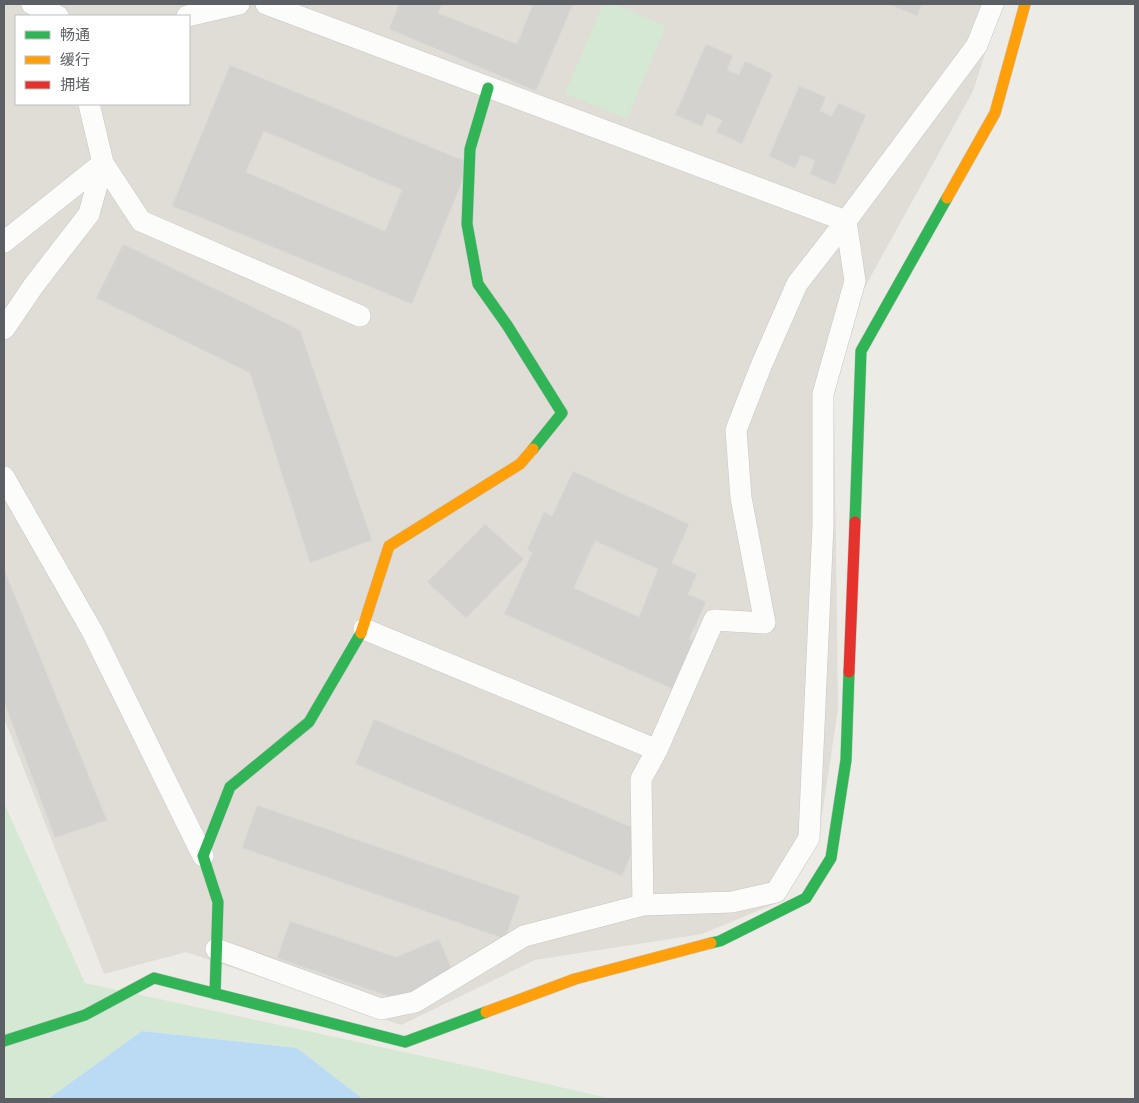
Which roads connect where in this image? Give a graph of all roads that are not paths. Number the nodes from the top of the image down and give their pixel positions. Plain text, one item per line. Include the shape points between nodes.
1 (32, 4) edge
2 (239, 4) edge
3 (266, 4) edge
4 (993, 4) edge
5 (1025, 4) edge
6 (56, 15) edge
7 (190, 15) edge
8 (488, 88) junction
9 (89, 105) edge
10 (103, 163) junction
11 (846, 221) junction
12 (4, 242) edge
13 (360, 316) dead end
14 (4, 329) edge
15 (4, 477) edge
16 (364, 630) junction
17 (657, 750) junction
18 (203, 856) junction
19 (642, 905) junction
20 (216, 949) junction
21 (215, 994) junction
22 (4, 1041) edge

1 - 6 street
2 - 7 street
3 - 8 street
4 - 11 street via 977,45
5 - 21 street via 995,113 861,351 846,760 831,858 806,898 720,941 575,979 405,1042
8 - 11 street
8 - 16 street via 470,149 468,224 478,284 562,413 520,464 389,546
9 - 10 street
10 - 12 street
10 - 13 street via 141,221
10 - 14 street via 89,214
11 - 17 street via 797,284 760,366 736,430 741,498 765,623 714,620
11 - 19 street via 854,281 823,394 823,525 808,838 776,892 732,902
15 - 18 street via 92,631
16 - 17 street
16 - 18 street via 309,722 230,787
17 - 19 street via 642,779
18 - 20 street via 218,902
19 - 20 street via 524,936 415,1002 382,1009
20 - 21 street
21 - 22 street via 154,978 85,1015

